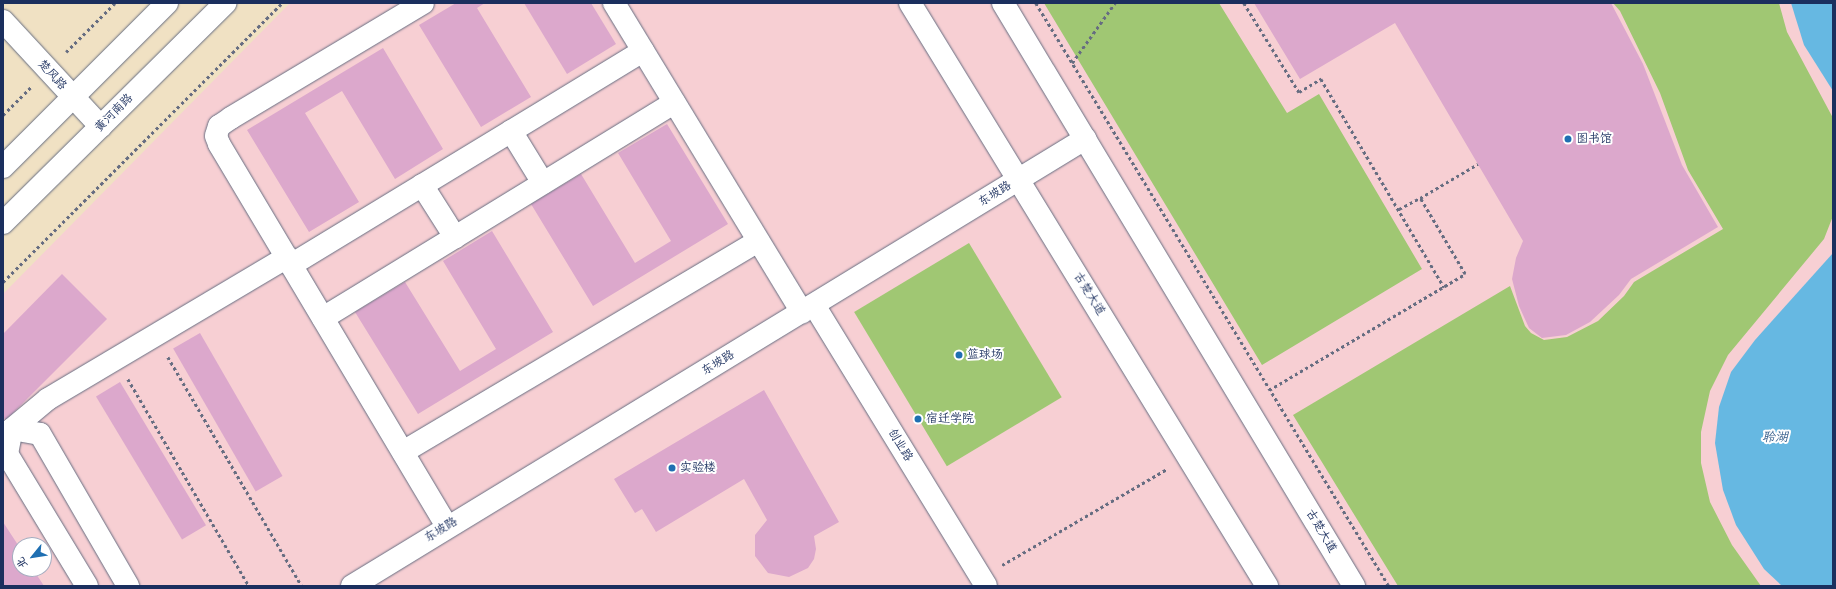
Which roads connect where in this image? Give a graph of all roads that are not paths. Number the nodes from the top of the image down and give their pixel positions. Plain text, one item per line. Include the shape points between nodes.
1 (168, 3) edge
2 (226, 3) edge
3 (423, 3) edge
4 (614, 3) edge
5 (910, 3) edge
6 (1003, 3) edge
7 (3, 21) edge
8 (643, 51) junction
9 (73, 98) junction
10 (674, 103) junction
11 (101, 127) junction
12 (511, 131) junction
13 (1084, 139) junction
14 (3, 167) edge
15 (1018, 179) junction
16 (543, 183) junction
17 (422, 185) junction
18 (3, 223) edge
19 (455, 237) junction
20 (758, 241) junction
21 (289, 261) junction
22 (808, 308) junction
23 (323, 318) junction
24 (12, 429) junction
25 (403, 452) junction
26 (447, 526) junction
27 (983, 582) edge
28 (87, 586) edge
29 (128, 586) edge
30 (352, 586) edge
31 (1268, 586) edge
32 (1354, 586) edge

1 - 9 main road
2 - 11 main road, 黄河南路
3 - 21 main road via 219,126 216,136 219,144
4 - 8 main road, 创业路
5 - 15 main road, 古楚大道
6 - 13 main road, 古楚大道
7 - 9 main road, 楚风路
8 - 10 main road, 创业路
8 - 12 main road
9 - 11 main road, 楚风路
9 - 14 main road
10 - 16 main road
10 - 20 main road, 创业路
11 - 18 main road, 黄河南路
12 - 16 main road
12 - 17 main road
13 - 15 main road, 东坡路
13 - 32 main road, 古楚大道
15 - 22 main road, 东坡路
15 - 31 main road, 古楚大道
16 - 19 main road
17 - 19 main road
17 - 21 main road
19 - 23 main road
20 - 22 main road, 创业路
20 - 25 main road
21 - 23 main road
21 - 24 main road via 48,399
22 - 26 main road, 东坡路
22 - 27 main road, 创业路
23 - 25 main road
24 - 28 main road via 8,454
24 - 29 main road via 40,434
25 - 26 main road
26 - 30 main road, 东坡路

